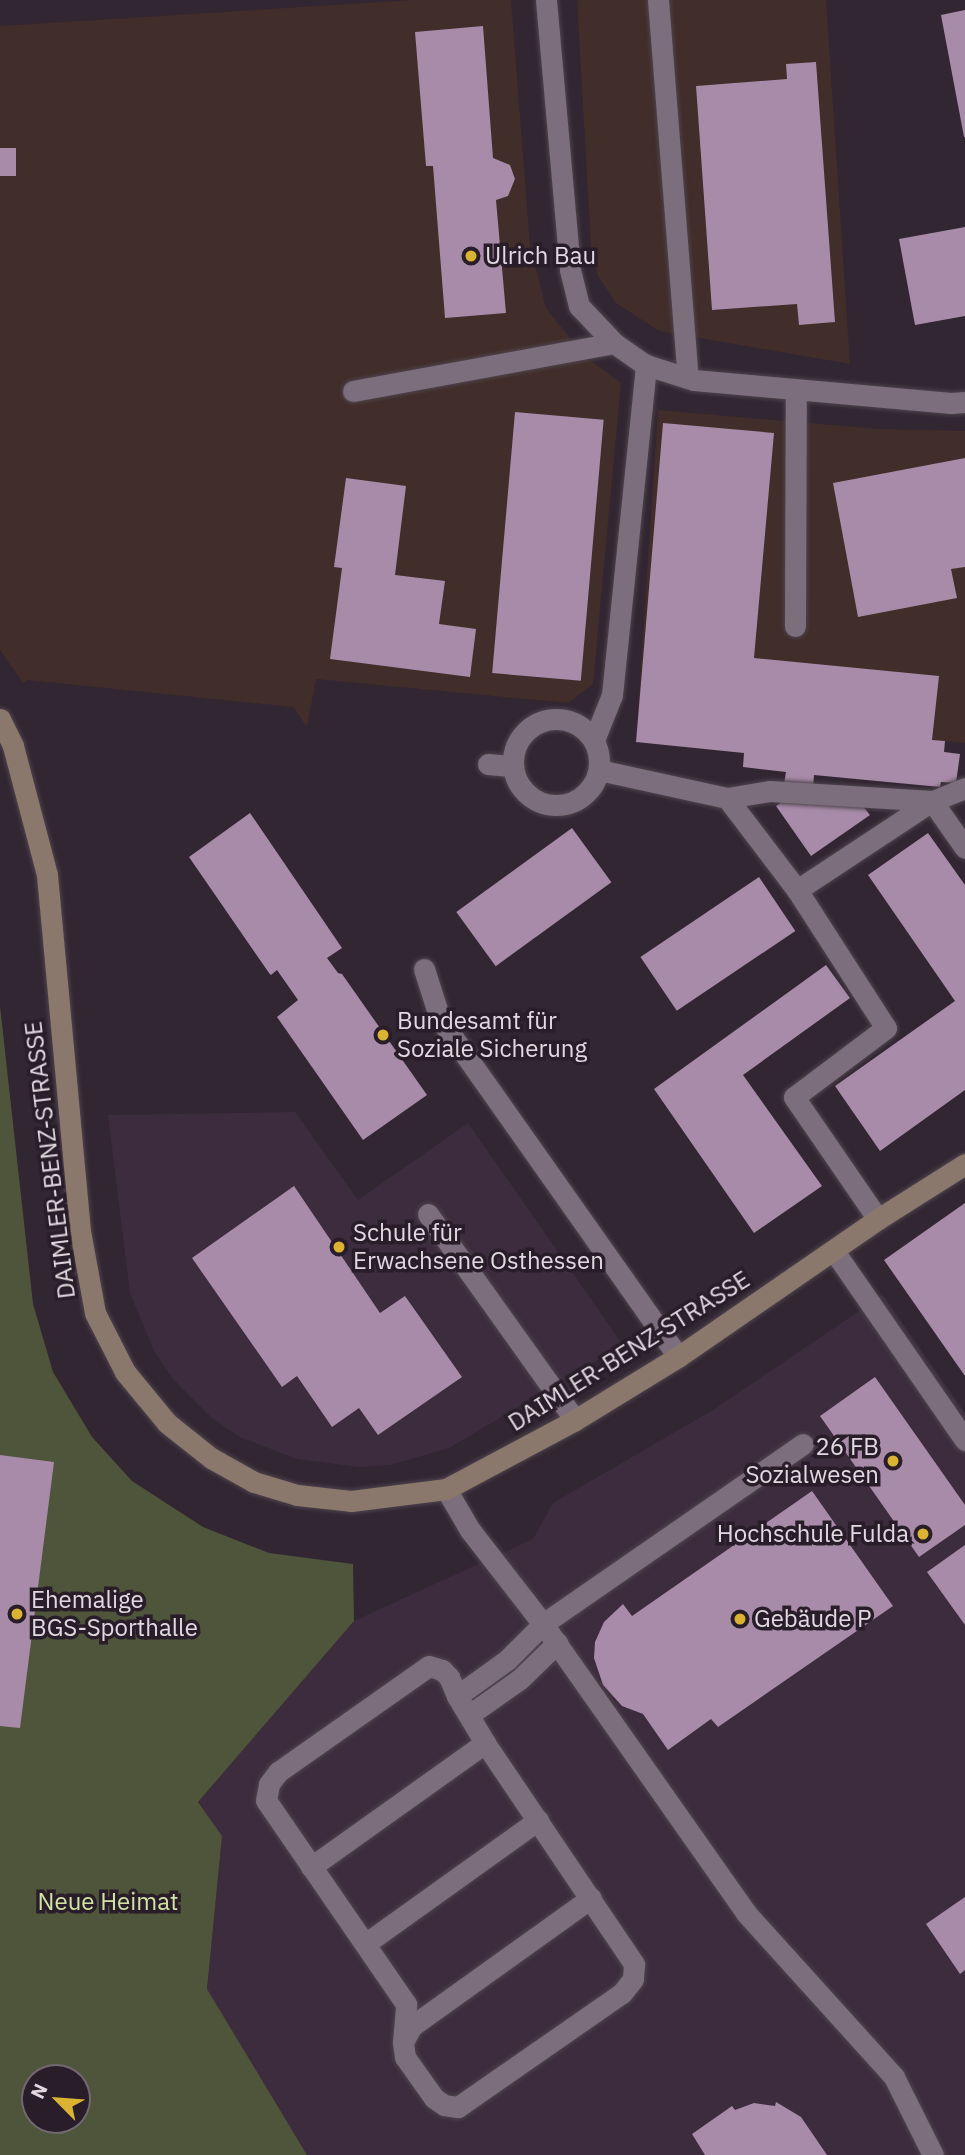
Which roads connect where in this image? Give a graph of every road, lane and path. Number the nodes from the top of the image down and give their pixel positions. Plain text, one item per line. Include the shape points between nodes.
1 (547, 0) edge
2 (659, 0) edge
3 (614, 343) junction
4 (646, 365) junction
5 (688, 378) junction
6 (796, 390) junction
7 (353, 391) dead end
8 (965, 401) edge
9 (795, 626) dead end
10 (0, 719) edge
11 (594, 740) junction
12 (488, 764) dead end
13 (513, 766) junction
14 (599, 770) junction
15 (965, 788) edge
16 (727, 798) junction
17 (932, 801) junction
18 (965, 848) edge
19 (797, 890) junction
20 (424, 969) dead end
21 (965, 1164) edge
22 (428, 1214) dead end
23 (878, 1219) junction
24 (834, 1251) junction
25 (678, 1357) junction
26 (576, 1420) junction
27 (965, 1440) edge
28 (803, 1444) dead end
29 (446, 1489) junction
30 (544, 1624) junction
31 (557, 1643) junction
32 (457, 1696) junction
33 (469, 1716) junction
34 (485, 1743) junction
35 (538, 1820) junction
36 (311, 1867) junction
37 (591, 1898) junction
38 (365, 1944) junction
39 (403, 2042) junction
40 (933, 2155) edge

1 - 3 street via 570,270 579,306
2 - 5 street
3 - 4 street
3 - 7 street
4 - 5 street
4 - 11 street via 612,695
5 - 6 street
6 - 8 street via 951,404
6 - 9 street
10 - 29 street, DAIMLER-BENZ-STRASSE via 13,746 47,875 80,1231 95,1313 125,1373 167,1423 211,1458 254,1482 297,1494 351,1501
11 - 13 street via 572,721 542,721 520,738
11 - 14 street
12 - 13 street
13 - 14 street via 525,792 553,805 583,796
14 - 16 street
15 - 17 street
16 - 17 street via 770,791
16 - 19 street
17 - 18 street
17 - 19 street
19 - 23 street via 886,1028 794,1097
20 - 25 street via 440,1019
21 - 23 street, DAIMLER-BENZ-STRASSE
22 - 26 street
23 - 24 street, DAIMLER-BENZ-STRASSE
24 - 25 street, DAIMLER-BENZ-STRASSE
24 - 27 street
25 - 26 street, DAIMLER-BENZ-STRASSE
26 - 29 street, DAIMLER-BENZ-STRASSE
28 - 30 street
29 - 30 street via 470,1530
30 - 31 street
30 - 32 street via 507,1660
31 - 33 street via 520,1679
31 - 40 street via 746,1913 894,2077
32 - 33 street
32 - 36 street via 449,1677 429,1666 278,1772 269,1784 266,1800
33 - 34 street
34 - 35 street
34 - 36 street
35 - 37 street
35 - 38 street
36 - 38 street
37 - 39 street via 412,2026
37 - 39 street via 634,1964 634,1979 622,1993 458,2107 434,2098 405,2057
38 - 39 street via 406,2004

